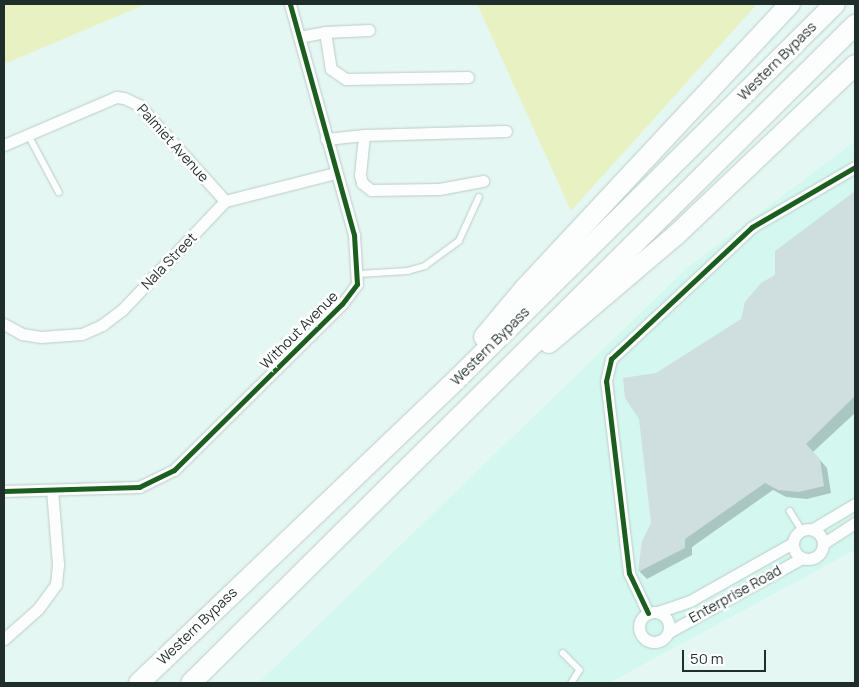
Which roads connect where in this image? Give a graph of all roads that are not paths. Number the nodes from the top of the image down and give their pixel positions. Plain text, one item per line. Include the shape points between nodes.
1 (290, 4) edge
2 (790, 4) edge
3 (835, 4) edge
4 (855, 26) edge
5 (369, 30) dead end
6 (325, 32) junction
7 (299, 37) junction
8 (855, 65) edge
9 (468, 78) dead end
10 (506, 131) dead end
11 (28, 134) junction
12 (364, 135) junction
13 (326, 140) junction
14 (4, 145) edge
15 (855, 167) edge
16 (336, 173) junction
17 (483, 181) dead end
18 (59, 192) dead end
19 (479, 197) dead end
20 (225, 201) junction
21 (358, 274) junction
22 (4, 324) edge
23 (450, 386) junction
24 (460, 415) junction
25 (52, 490) junction
26 (4, 491) edge
27 (855, 504) edge
28 (790, 511) dead end
29 (855, 523) edge
30 (808, 530) junction
31 (793, 543) junction
32 (824, 543) junction
33 (802, 558) junction
34 (653, 612) junction
35 (668, 632) junction
36 (4, 639) edge
37 (563, 652) dead end
38 (139, 683) edge
39 (191, 683) edge
40 (572, 683) edge

1 - 7 street
2 - 23 highway via 526,287 480,341
3 - 23 highway, Western Bypass
4 - 24 highway, Western Bypass
5 - 6 street
6 - 7 street
6 - 9 street via 329,64 340,78
7 - 13 street
8 - 24 highway via 676,234 573,324
10 - 12 street
11 - 14 street, Palmiet Avenue
11 - 18 lane
11 - 20 street, Palmiet Avenue via 116,96 132,100
12 - 13 street
12 - 17 street via 360,175 362,182 371,190 438,189
13 - 16 street
15 - 34 street via 752,227 611,359 606,382 629,573
16 - 20 street
16 - 21 street via 354,235
19 - 21 lane via 459,241 426,266
20 - 22 street, Nala Street via 122,310 102,325 82,334 42,337 22,334
21 - 25 street, Without Avenue via 357,284 342,304 174,470 138,488
23 - 38 highway, Western Bypass
24 - 39 highway, Western Bypass
25 - 26 street, Without Avenue
25 - 36 street via 58,564 56,584 38,609
27 - 30 street
28 - 30 lane
29 - 32 street
30 - 31 street via 795,537
30 - 32 street via 821,535
31 - 33 street
31 - 34 street, Enterprise Road via 690,601
32 - 33 street via 816,557
33 - 35 street, Enterprise Road
34 - 35 street via 667,618
34 - 35 street via 639,624 643,638 657,642
37 - 40 lane via 580,670

